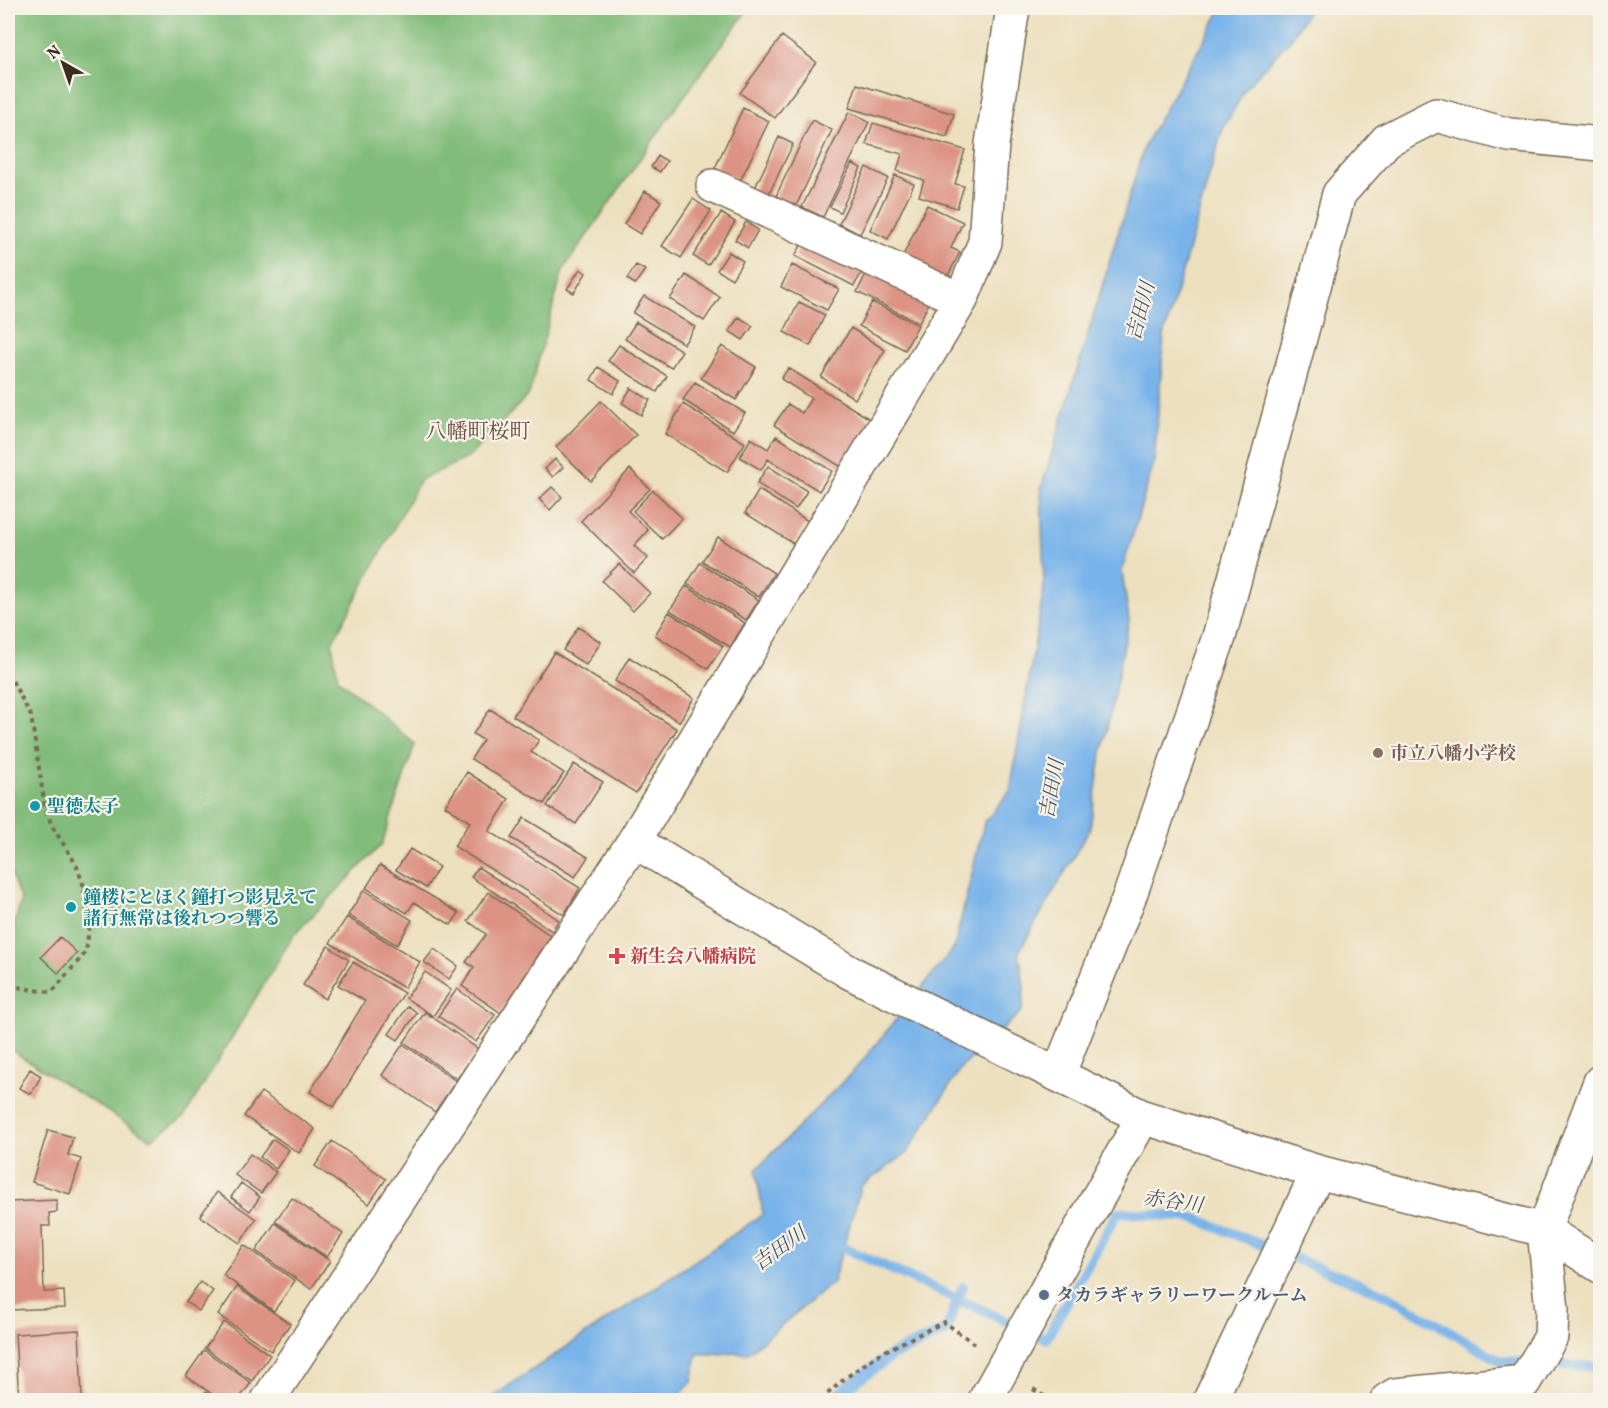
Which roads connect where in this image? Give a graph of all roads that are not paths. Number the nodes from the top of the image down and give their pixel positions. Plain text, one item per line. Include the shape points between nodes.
1 (1013, 8) edge
2 (1600, 144) edge
3 (713, 186) dead end
4 (961, 300) junction
5 (634, 841) junction
6 (1058, 1075) junction
7 (1600, 1082) edge
8 (1143, 1117) junction
9 (1318, 1172) junction
10 (1544, 1230) junction
11 (1600, 1266) edge
12 (267, 1401) edge
13 (985, 1401) edge
14 (1210, 1401) edge
15 (1387, 1401) edge

1 - 4 street via 992,144 985,242
2 - 6 street via 1509,135 1436,116 1387,140 1339,195 1219,637 1130,894
3 - 4 street
4 - 5 street
5 - 6 street via 849,972
5 - 12 street
6 - 8 street
7 - 10 street
8 - 9 street
8 - 13 street
9 - 10 street
9 - 14 street
10 - 11 street
10 - 15 street via 1551,1337 1524,1382 1395,1395

